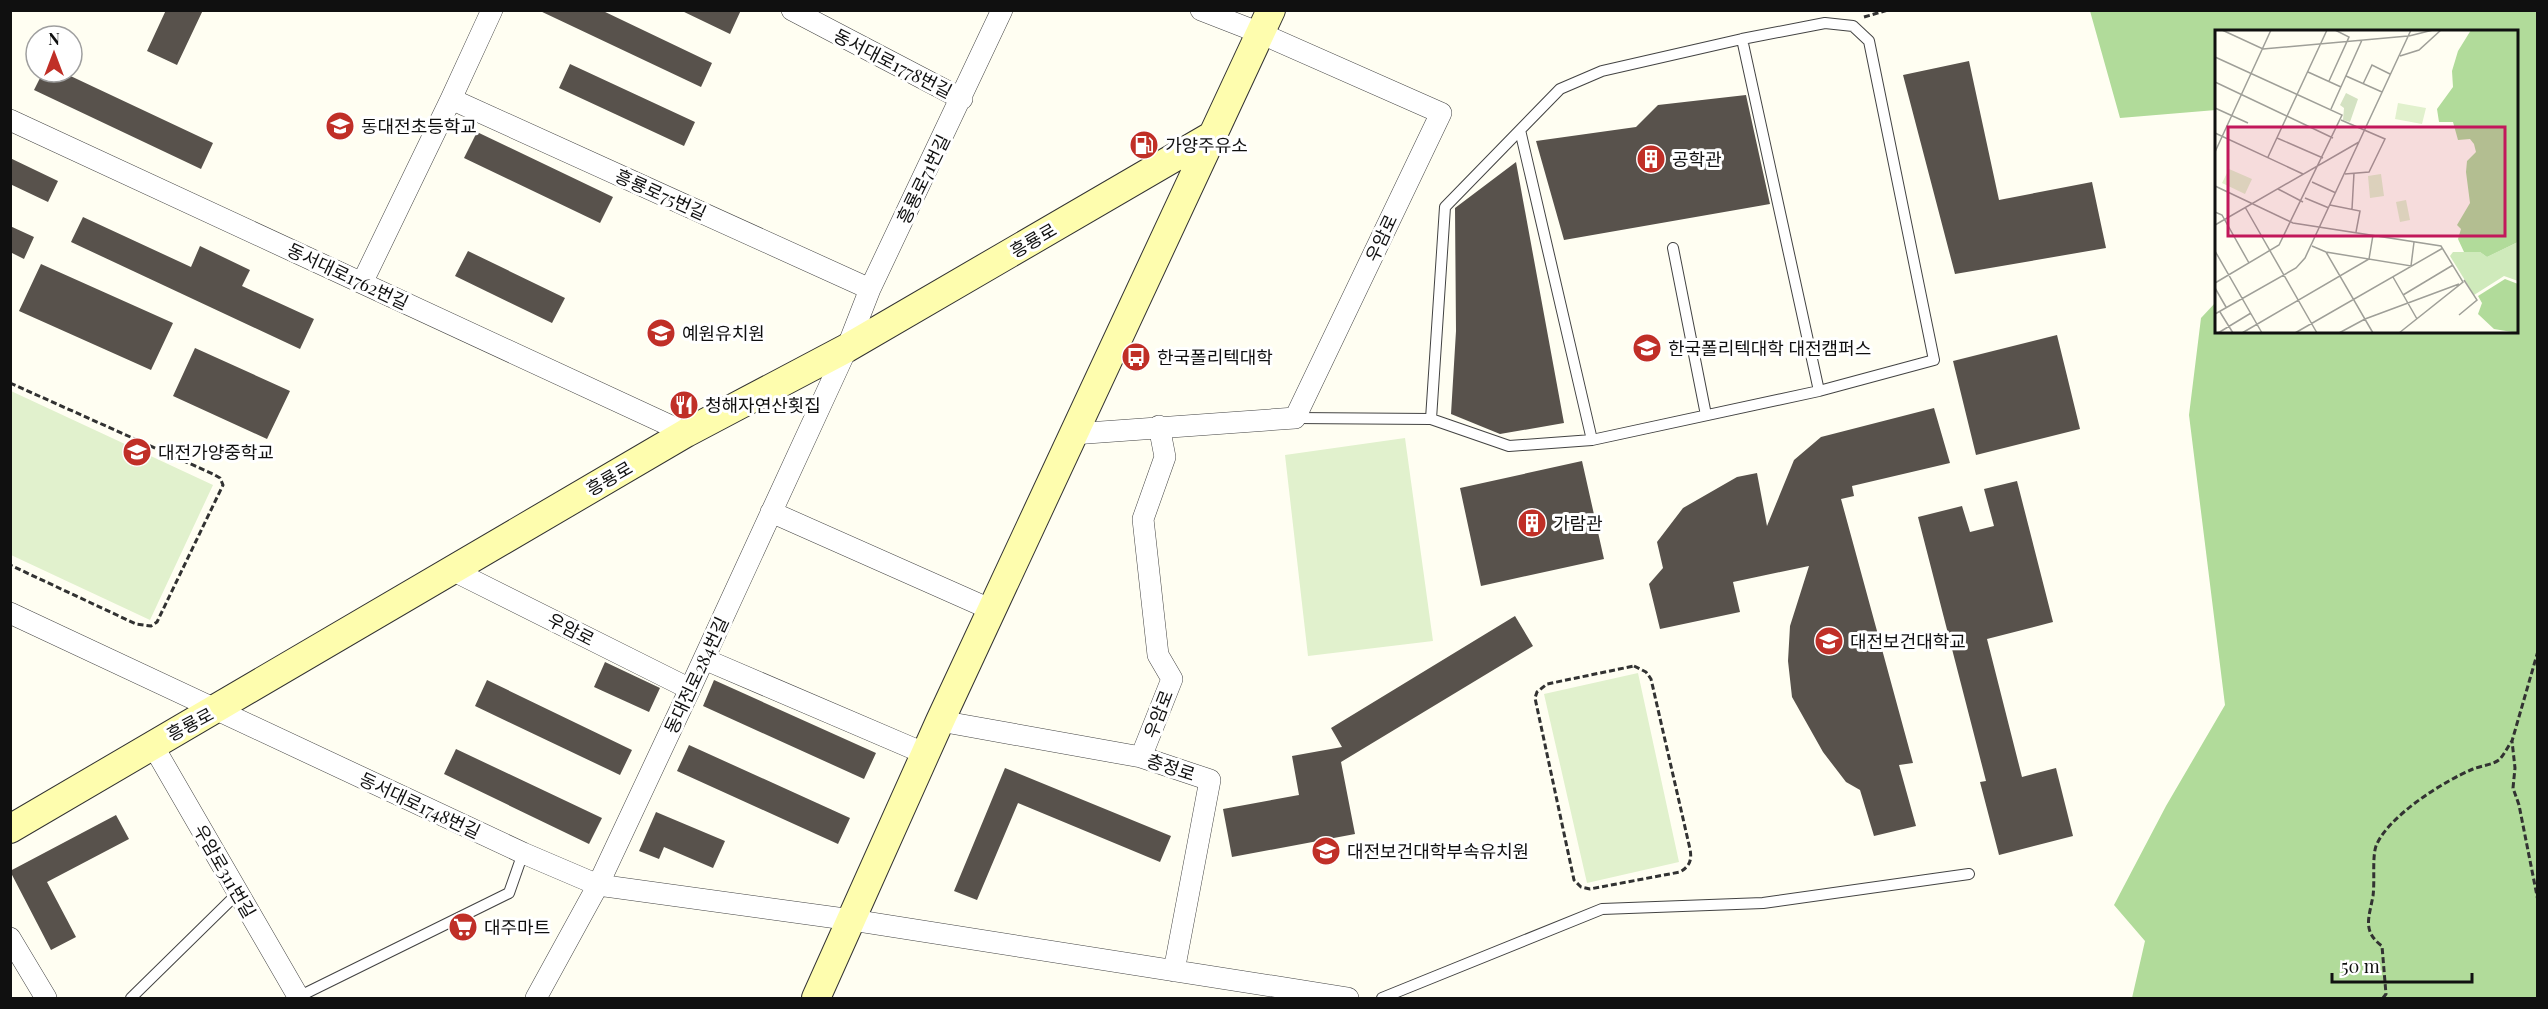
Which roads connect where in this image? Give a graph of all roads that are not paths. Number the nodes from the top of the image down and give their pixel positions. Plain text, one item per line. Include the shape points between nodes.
1 (492, 10) edge
2 (792, 10) edge
3 (1002, 10) edge
4 (1201, 10) edge
5 (1266, 22) edge
6 (1742, 39) junction
7 (452, 99) junction
8 (962, 99) junction
9 (10, 120) edge
10 (1520, 130) junction
11 (1213, 135) junction
12 (1673, 248) dead end
13 (362, 283) junction
14 (870, 289) junction
15 (847, 348) junction
16 (1819, 391) junction
17 (1706, 415) junction
18 (1295, 418) junction
19 (1431, 419) junction
20 (1159, 426) junction
21 (686, 433) junction
22 (1074, 434) junction
23 (1592, 440) junction
24 (771, 512) junction
25 (452, 570) junction
26 (992, 610) junction
27 (10, 613) edge
28 (704, 659) junction
29 (690, 689) junction
30 (217, 710) junction
31 (940, 721) junction
32 (153, 744) junction
33 (926, 754) junction
34 (1141, 757) junction
35 (10, 829) edge
36 (523, 853) junction
37 (1969, 874) dead end
38 (598, 885) junction
39 (238, 893) junction
40 (852, 920) junction
41 (10, 938) edge
42 (1174, 971) junction
43 (298, 998) edge
44 (1338, 998) edge
45 (46, 999) edge
46 (130, 999) edge
47 (536, 999) edge
48 (816, 999) edge
49 (1348, 999) edge
50 (1382, 999) edge

1 - 7 street
2 - 8 street, 동서대로1778번길
3 - 8 street, 흥룡로71번길
4 - 5 street, 우암로
5 - 11 main road
5 - 18 street, 우암로 via 1441,113
6 - 10 lane via 1602,71 1560,89
6 - 16 lane
6 - 16 lane via 1825,23 1853,26 1869,41 1934,360
7 - 13 street
7 - 14 street, 흥룡로75번길
8 - 14 street, 흥룡로71번길
9 - 13 street, 동서대로1762번길
10 - 19 lane via 1445,207
10 - 23 lane
11 - 15 main road, 흥룡로
11 - 22 main road
12 - 17 lane
13 - 21 street, 동서대로1762번길
14 - 15 street, 흥룡로71번길
15 - 21 main road, 흥룡로
15 - 24 street, 동대전로284번길
16 - 17 lane
17 - 23 lane
18 - 19 lane
18 - 20 street
19 - 23 lane via 1509,446
20 - 22 street
20 - 34 street, 우암로 via 1165,457 1143,519 1158,655 1172,679
21 - 25 main road, 흥룡로
22 - 26 main road
24 - 26 street
24 - 28 street, 동대전로284번길
25 - 29 street, 우암로
25 - 30 main road, 흥룡로
26 - 31 main road
27 - 30 street, 동서대로1748번길
28 - 29 street, 동대전로284번길
28 - 33 street
29 - 38 street, 동대전로284번길
30 - 32 main road, 흥룡로
30 - 36 street, 동서대로1748번길
31 - 33 main road
31 - 34 street, 충정로
32 - 35 main road, 흥룡로
32 - 39 street, 우암로311번길
33 - 40 main road
34 - 42 street, 충정로 via 1210,780
36 - 38 street, 동서대로1748번길
36 - 43 lane, 우암로311번길 via 509,893
37 - 50 lane via 1763,903 1602,909
38 - 40 street, 동서대로1748번길
38 - 47 street, 동대전로284번길
39 - 43 street, 우암로311번길
39 - 46 lane
40 - 42 street
40 - 48 main road
41 - 45 street
42 - 44 street
44 - 49 street

